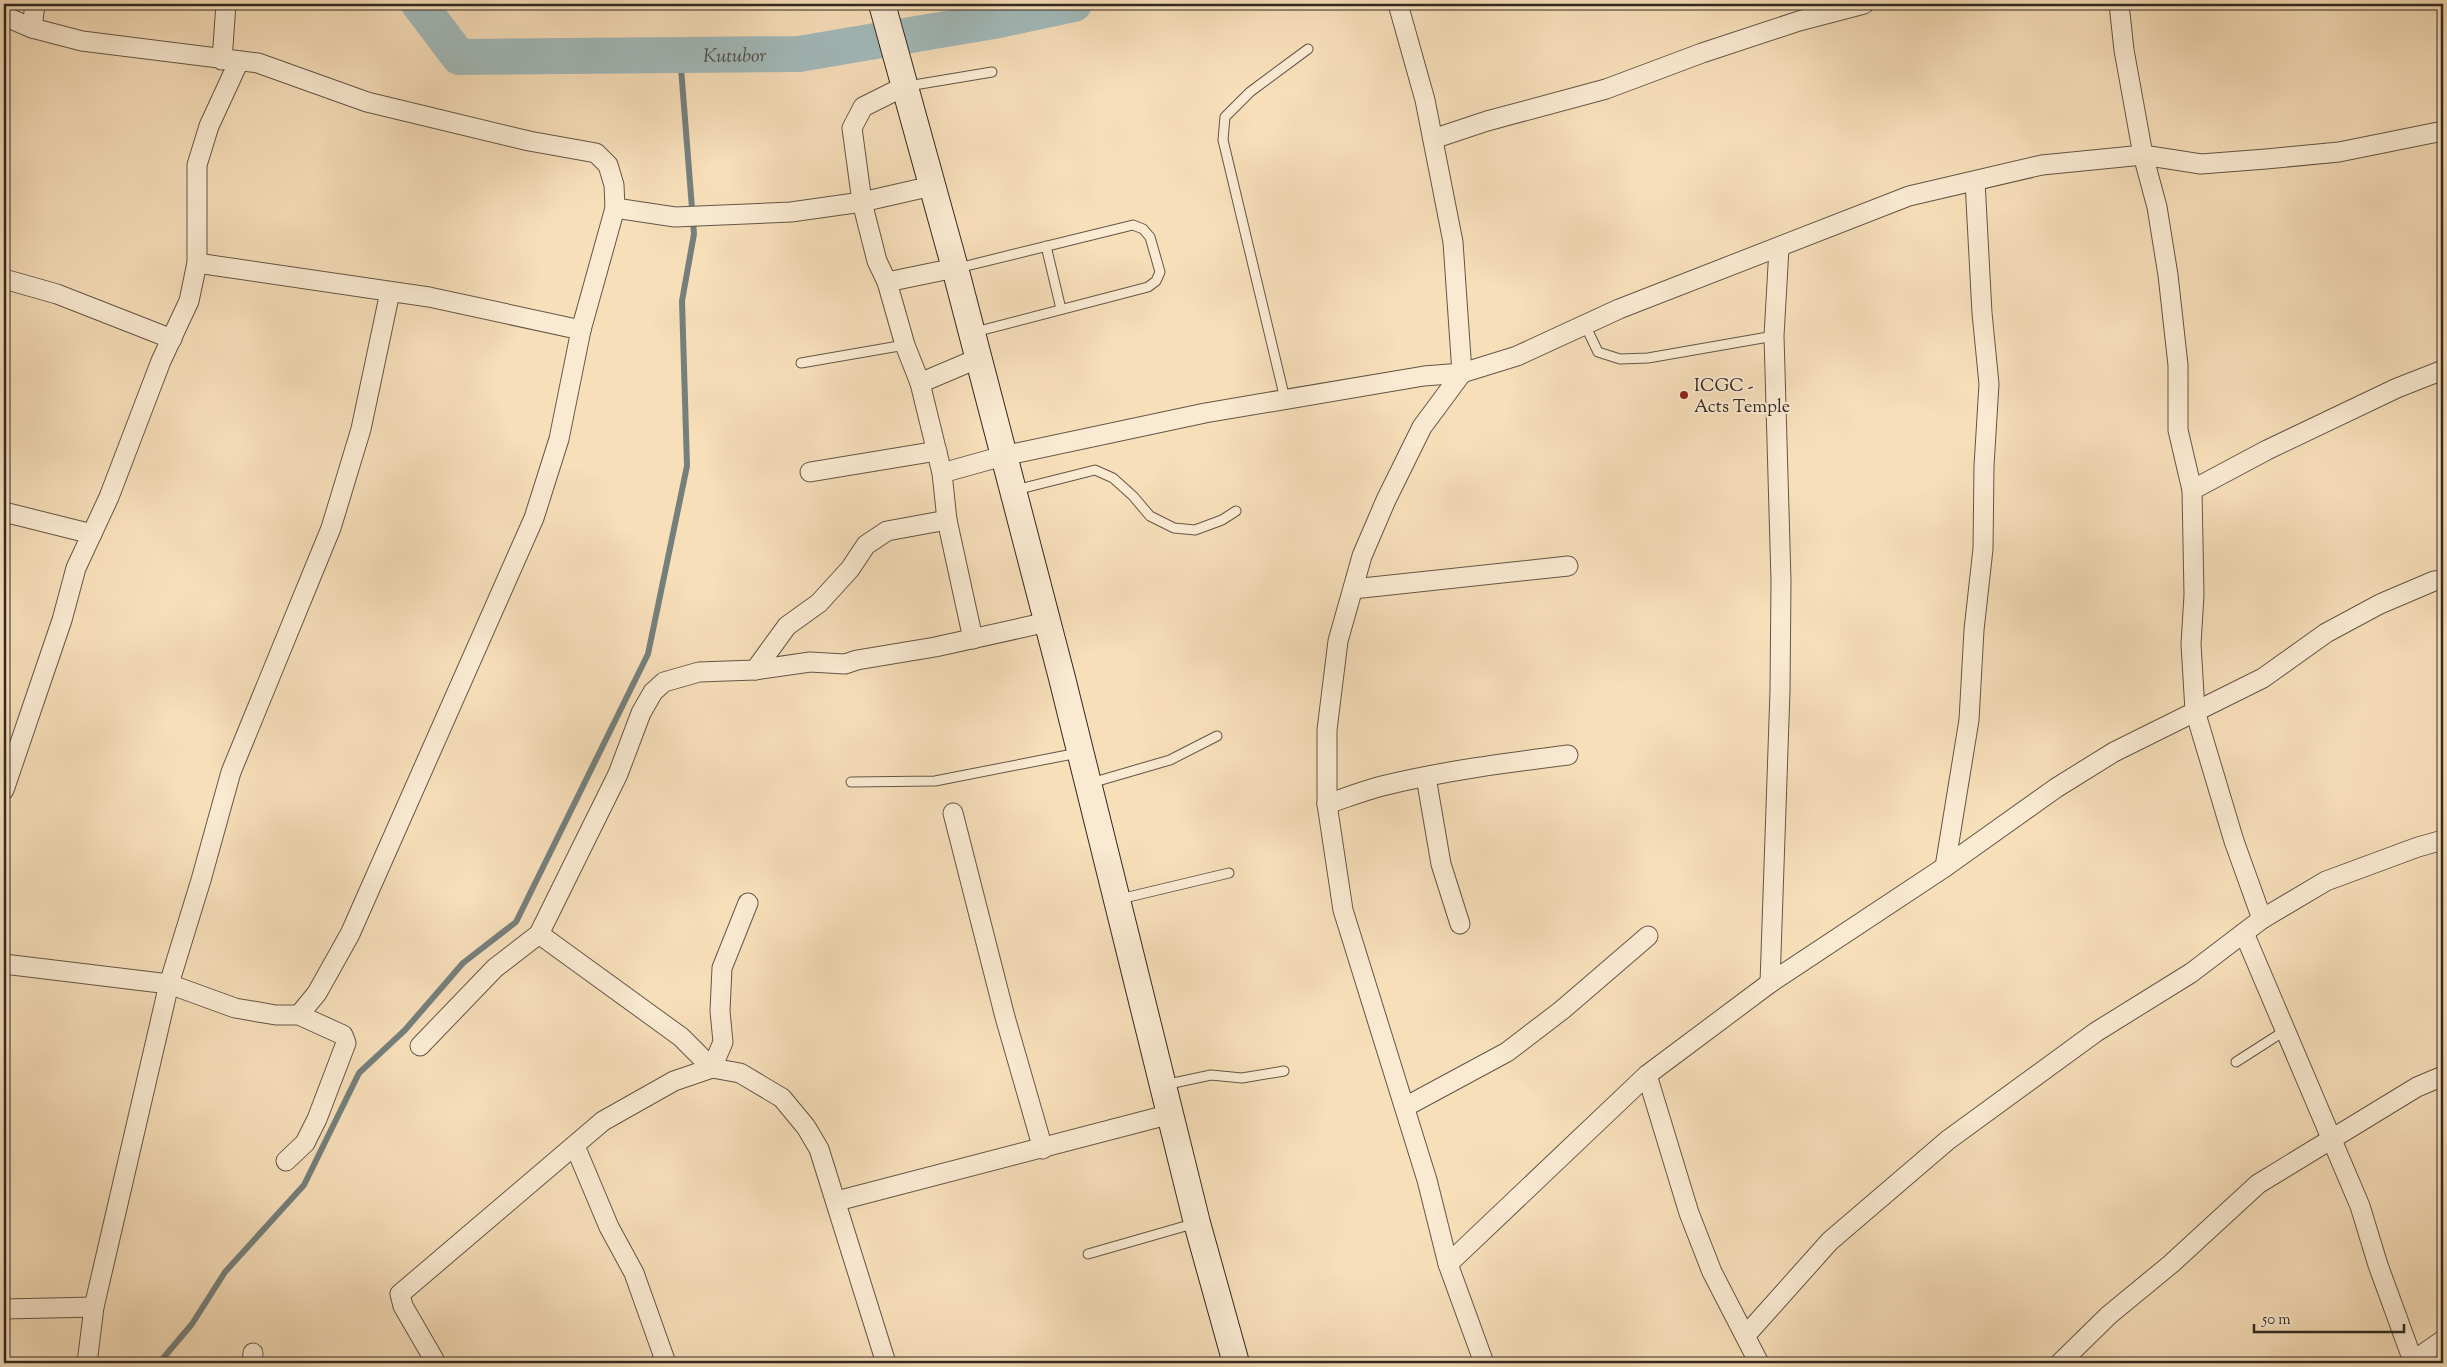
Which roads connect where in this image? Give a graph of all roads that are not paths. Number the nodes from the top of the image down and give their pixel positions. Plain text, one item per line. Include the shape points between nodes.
1 (35, 4) edge
2 (226, 4) edge
3 (1398, 4) edge
4 (1864, 4) edge
5 (2119, 4) edge
6 (884, 10) edge
7 (4, 16) edge
8 (32, 28) junction
9 (1308, 49) dead end
10 (230, 61) junction
11 (992, 72) dead end
12 (905, 86) junction
13 (2443, 131) edge
14 (1432, 139) junction
15 (2143, 155) junction
16 (1975, 181) junction
17 (932, 186) junction
18 (862, 202) junction
19 (615, 208) junction
20 (1046, 246) junction
21 (1779, 248) junction
22 (197, 263) junction
23 (955, 268) junction
24 (4, 279) edge
25 (887, 282) junction
26 (390, 292) junction
27 (1062, 309) junction
28 (1585, 325) junction
29 (581, 330) junction
30 (972, 332) junction
31 (1774, 336) junction
32 (172, 339) junction
33 (905, 345) junction
34 (978, 358) junction
35 (801, 363) dead end
36 (2443, 370) edge
37 (1462, 373) junction
38 (920, 382) junction
39 (1285, 399) junction
40 (937, 451) junction
41 (1002, 456) junction
42 (810, 472) dead end
43 (942, 473) junction
44 (1013, 490) junction
45 (2192, 490) junction
46 (1236, 511) dead end
47 (4, 512) edge
48 (947, 520) junction
49 (92, 534) junction
50 (1568, 566) dead end
51 (2443, 580) edge
52 (1353, 589) junction
53 (1048, 622) junction
54 (973, 639) junction
55 (755, 670) junction
56 (2195, 711) junction
57 (1217, 736) dead end
58 (11, 743) edge
59 (1081, 752) junction
60 (1568, 755) dead end
61 (1426, 777) junction
62 (851, 782) dead end
63 (1089, 784) junction
64 (4, 790) edge
65 (1327, 804) junction
66 (953, 813) dead end
67 (2443, 840) edge
68 (1945, 867) junction
69 (1229, 873) dead end
70 (1117, 900) junction
71 (748, 903) dead end
72 (2262, 920) junction
73 (1460, 924) dead end
74 (2244, 933) junction
75 (539, 934) junction
76 (1648, 936) dead end
77 (4, 964) edge
78 (1770, 983) junction
79 (169, 984) junction
80 (299, 1015) junction
81 (2286, 1030) junction
82 (420, 1046) dead end
83 (2236, 1062) dead end
84 (712, 1068) junction
85 (1284, 1071) dead end
86 (1647, 1075) junction
87 (2443, 1076) edge
88 (1164, 1085) junction
89 (1405, 1107) junction
90 (1171, 1114) junction
91 (2333, 1139) junction
92 (574, 1146) junction
93 (1043, 1149) junction
94 (286, 1161) dead end
95 (837, 1202) junction
96 (1197, 1223) junction
97 (1088, 1254) dead end
98 (1448, 1264) junction
99 (94, 1307) junction
100 (4, 1309) edge
101 (1746, 1335) junction
102 (2443, 1340) edge
103 (2412, 1362) edge
104 (87, 1363) edge
105 (436, 1363) edge
106 (666, 1363) edge
107 (886, 1363) edge
108 (1236, 1363) edge
109 (1484, 1363) edge
110 (1759, 1363) edge
111 (2060, 1363) edge

1 - 8 street
2 - 10 street
3 - 14 street via 1425,100
4 - 14 street via 1719,47 1606,89
5 - 15 street
6 - 12 main road
7 - 8 street
8 - 10 street via 82,41
9 - 39 lane via 1250,92 1224,117 1223,140
10 - 19 street via 258,64 368,102 529,141 596,153 608,165 614,185
10 - 22 street via 197,165
11 - 12 lane
12 - 17 main road
12 - 18 street via 863,107 852,128
13 - 15 street via 2339,152 2266,159 2201,164
14 - 37 street via 1453,242
15 - 16 street via 2042,165
15 - 45 street via 2157,208 2168,274 2178,364 2178,430
16 - 21 street via 1909,196
16 - 68 street via 1989,384 1983,549 1969,720
17 - 18 street
17 - 23 main road
18 - 19 street via 791,212 675,217
18 - 25 street via 877,261
19 - 29 street
20 - 23 lane
20 - 27 lane
20 - 27 lane via 1133,225 1150,237 1160,272 1148,287
21 - 28 street
21 - 31 street
22 - 26 street
22 - 32 street via 189,301
23 - 25 street
23 - 30 main road
24 - 32 street via 57,294
25 - 33 street
26 - 29 street via 428,297
26 - 79 street via 362,429 331,528 231,772
27 - 30 lane
28 - 31 lane via 1598,352 1620,359 1648,358
28 - 37 street via 1517,356
29 - 80 street via 559,439 534,518 350,934 317,993
30 - 34 main road
31 - 78 street via 1780,601
32 - 49 street
33 - 35 lane
33 - 38 street
34 - 38 street
34 - 41 main road
36 - 45 street via 2397,388 2267,450
37 - 39 street via 1424,376
37 - 52 street via 1422,427 1386,500
38 - 40 street
39 - 41 street
40 - 42 street
40 - 43 street
41 - 43 street
41 - 44 main road
43 - 48 street
44 - 46 lane via 1095,470 1113,478 1150,516 1174,528 1195,530
44 - 53 main road
45 - 56 street via 2194,594 2191,644
47 - 49 street
48 - 54 street
48 - 55 street via 887,531 866,545 819,604 787,626
49 - 58 street via 76,568 62,620
50 - 52 street
51 - 56 street via 2380,604 2326,634 2263,678
52 - 65 street via 1338,641 1327,730
53 - 54 street
53 - 59 main road
54 - 55 street via 845,664 810,662
55 - 75 street via 680,676 664,682 653,692 640,713 618,774
56 - 68 street via 2114,752 2056,788
56 - 72 street via 2234,841
57 - 63 lane via 1170,760
58 - 64 street
59 - 62 lane via 935,781
59 - 63 main road
60 - 61 street
61 - 65 street
61 - 73 street via 1441,864
63 - 70 main road
65 - 89 street via 1343,910
66 - 93 street via 1005,1017
67 - 72 street via 2326,881
68 - 78 street
69 - 70 lane
70 - 88 main road
71 - 84 street via 722,968 720,1011 723,1042
72 - 74 street
74 - 81 street
74 - 101 street via 2191,974 2096,1032 1948,1140 1830,1242
75 - 82 street via 496,968
75 - 84 street via 681,1037
76 - 89 street via 1562,1010 1507,1052
77 - 79 street
78 - 86 street
79 - 80 street via 235,1008 276,1015
79 - 99 street
80 - 94 street via 343,1035 346,1043 305,1143
81 - 83 lane
81 - 91 street
84 - 92 street via 674,1080 603,1121
84 - 95 street via 740,1073 782,1098 819,1149
85 - 88 lane via 1242,1078 1211,1075
86 - 98 street
86 - 101 street via 1712,1272
87 - 91 street via 2417,1087
88 - 90 main road
89 - 98 street
90 - 93 street
90 - 96 main road
91 - 103 street via 2360,1206
91 - 111 street via 2258,1184 2171,1264 2109,1315
92 - 105 street via 400,1294 403,1306
92 - 106 street via 609,1227 634,1274
93 - 95 street
95 - 107 street
96 - 97 lane
96 - 108 main road
98 - 109 street
99 - 100 street
99 - 104 street
101 - 110 street
102 - 103 street

